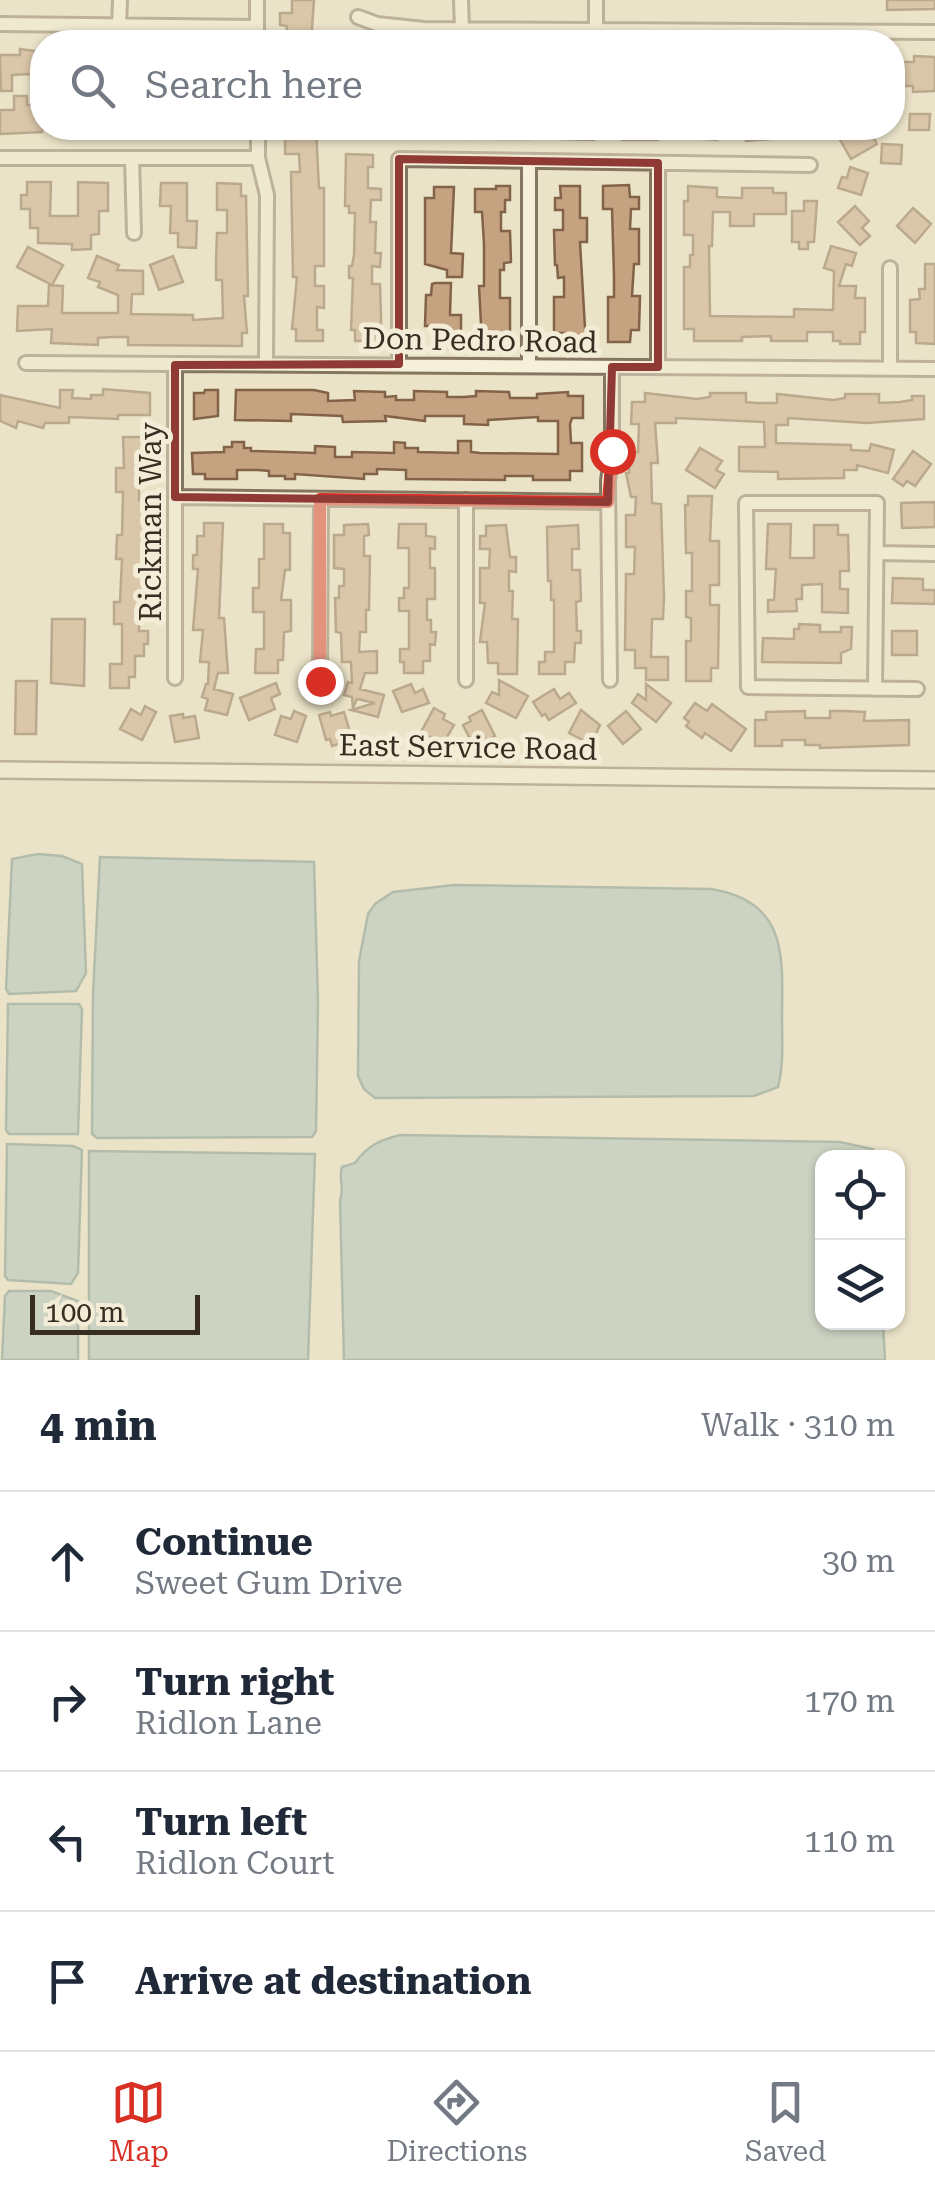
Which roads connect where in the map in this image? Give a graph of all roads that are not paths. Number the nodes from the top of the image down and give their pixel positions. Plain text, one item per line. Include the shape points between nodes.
1 (120, 0) edge
2 (257, 0) edge
3 (460, 0) edge
4 (596, 0) edge
5 (358, 17) dead end
6 (0, 24) edge
7 (119, 26) junction
8 (257, 27) joint
9 (462, 29) junction
10 (529, 30) edge
11 (596, 30) edge
12 (905, 32) edge
13 (935, 32) edge
14 (258, 140) edge
15 (0, 158) edge
16 (132, 158) junction
17 (258, 158) junction
18 (529, 161) junction
19 (658, 163) junction
20 (810, 165) dead end
21 (134, 234) dead end
22 (890, 268) dead end
23 (266, 362) junction
24 (26, 363) dead end
25 (399, 364) junction
26 (175, 365) junction
27 (529, 366) junction
28 (612, 367) junction
29 (658, 367) junction
30 (890, 369) junction
31 (935, 370) edge
32 (175, 497) junction
33 (320, 499) junction
34 (466, 500) junction
35 (608, 502) junction
36 (877, 553) junction
37 (935, 554) edge
38 (174, 678) dead end
39 (466, 680) dead end
40 (610, 680) dead end
41 (320, 681) dead end
42 (875, 689) junction
43 (918, 689) dead end
44 (0, 770) edge
45 (935, 780) edge

1 - 7 street
2 - 8 street
3 - 9 street
4 - 11 street
5 - 9 street via 403,28
6 - 7 street
7 - 8 street
9 - 10 street
12 - 13 street
14 - 17 street
15 - 16 street
16 - 17 street
16 - 21 street
17 - 23 street via 267,194
18 - 19 street
18 - 25 street via 399,159
18 - 27 street
19 - 20 street
19 - 29 street
22 - 30 street
23 - 25 street, Don Pedro Road
23 - 26 street, Don Pedro Road
24 - 26 street, Don Pedro Road
25 - 27 street, Don Pedro Road
26 - 32 street, Rickman Way
27 - 28 street, Don Pedro Road
28 - 29 street, Don Pedro Road
28 - 35 street
29 - 30 street, Don Pedro Road
30 - 31 street, Don Pedro Road
32 - 33 street
32 - 38 street, Rickman Way
33 - 34 street
33 - 41 street
34 - 35 street
34 - 39 street
35 - 40 street
36 - 37 street
36 - 42 street
36 - 42 street via 877,503 746,503 748,687
42 - 43 street
44 - 45 street, East Service Road

